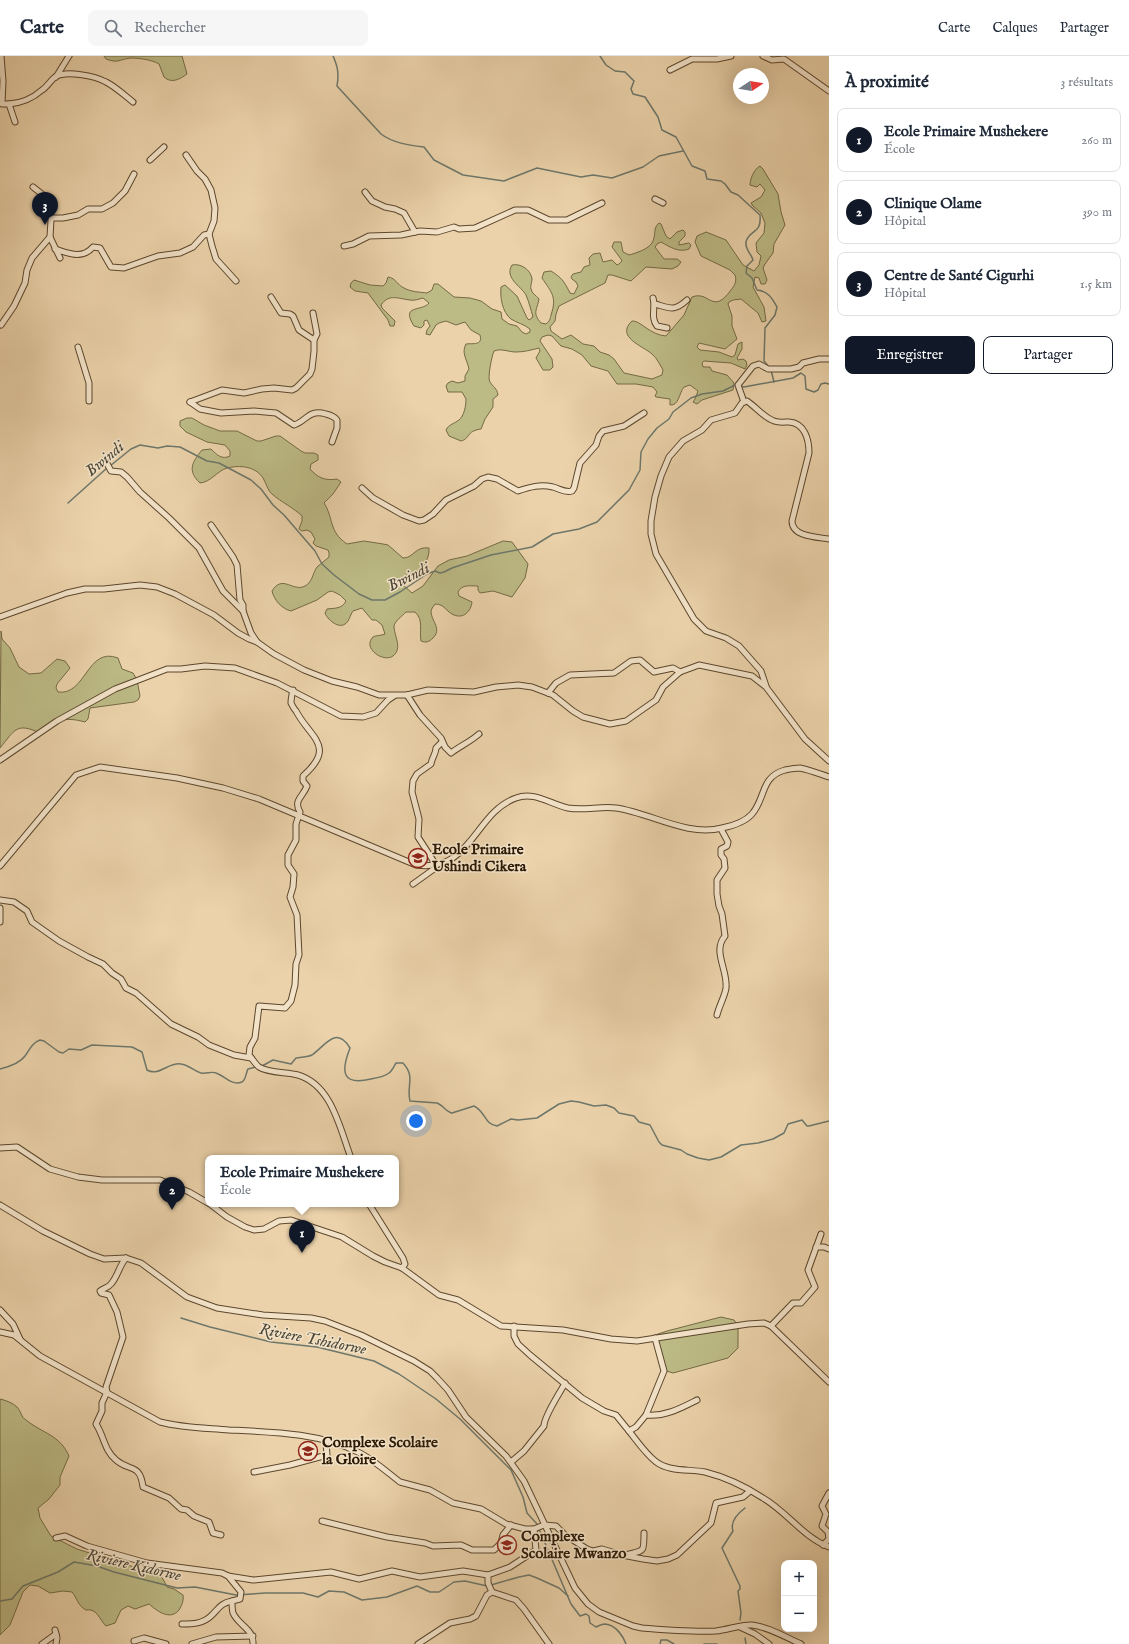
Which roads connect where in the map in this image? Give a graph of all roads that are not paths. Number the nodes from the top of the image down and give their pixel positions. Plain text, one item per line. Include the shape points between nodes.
1 (1, 56) edge
2 (69, 56) edge
3 (731, 56) edge
4 (763, 56) edge
5 (670, 70) dead end
6 (56, 77) junction
7 (829, 90) edge
8 (133, 102) dead end
9 (9, 104) junction
10 (15, 122) dead end
11 (164, 147) dead end
12 (186, 156) dead end
13 (150, 160) dead end
14 (134, 174) dead end
15 (33, 187) dead end
16 (365, 192) dead end
17 (655, 199) dead end
18 (602, 203) dead end
19 (663, 203) dead end
20 (51, 218) junction
21 (415, 232) junction
22 (209, 234) junction
23 (50, 238) junction
24 (344, 246) dead end
25 (55, 249) junction
26 (60, 258) dead end
27 (236, 281) dead end
28 (271, 297) dead end
29 (653, 298) dead end
30 (687, 300) dead end
31 (655, 304) junction
32 (313, 313) dead end
33 (1, 325) edge
34 (667, 328) dead end
35 (314, 340) junction
36 (78, 347) dead end
37 (829, 359) edge
38 (89, 402) dead end
39 (744, 402) junction
40 (644, 413) dead end
41 (332, 442) dead end
42 (105, 460) dead end
43 (362, 488) dead end
44 (212, 525) dead end
45 (829, 539) edge
46 (243, 611) junction
47 (0, 617) edge
48 (257, 642) junction
49 (680, 672) junction
50 (766, 686) junction
51 (293, 690) junction
52 (548, 693) junction
53 (407, 695) junction
54 (396, 696) junction
55 (479, 734) dead end
56 (442, 742) junction
57 (0, 760) edge
58 (829, 761) edge
59 (829, 777) edge
60 (298, 816) junction
61 (721, 829) junction
62 (436, 865) junction
63 (0, 866) edge
64 (413, 884) dead end
65 (0, 900) edge
66 (0, 908) edge
67 (0, 922) edge
68 (717, 1015) dead end
69 (251, 1058) junction
70 (0, 1148) edge
71 (350, 1155) edge
72 (205, 1201) edge
73 (0, 1205) edge
74 (214, 1207) edge
75 (371, 1207) edge
76 (821, 1234) dead end
77 (816, 1247) junction
78 (829, 1249) edge
79 (126, 1258) junction
80 (402, 1268) junction
81 (0, 1310) edge
82 (514, 1326) junction
83 (771, 1326) junction
84 (0, 1332) edge
85 (655, 1338) junction
86 (20, 1340) junction
87 (829, 1382) edge
88 (565, 1383) junction
89 (107, 1392) junction
90 (697, 1400) dead end
91 (646, 1415) junction
92 (629, 1431) junction
93 (326, 1442) junction
94 (511, 1462) junction
95 (254, 1472) dead end
96 (750, 1490) junction
97 (829, 1493) edge
98 (322, 1521) dead end
99 (511, 1525) junction
100 (544, 1525) junction
101 (534, 1529) junction
102 (644, 1533) dead end
103 (221, 1535) dead end
104 (56, 1538) dead end
105 (823, 1545) junction
106 (829, 1547) edge
107 (622, 1555) junction
108 (488, 1575) junction
109 (228, 1576) junction
110 (491, 1591) junction
111 (232, 1601) junction
112 (182, 1624) dead end
113 (740, 1627) junction
114 (253, 1636) junction
115 (134, 1640) dead end
116 (42, 1644) edge
117 (56, 1644) edge
118 (166, 1644) edge
119 (192, 1644) edge
120 (253, 1644) edge
121 (418, 1644) edge
122 (549, 1644) edge
123 (769, 1644) edge
124 (801, 1644) edge

1 - 9 street via 2,104
2 - 6 street
3 - 5 street via 717,60 692,59
4 - 7 street via 772,60 784,59
6 - 8 street via 74,74 105,82
6 - 9 street via 31,98
9 - 10 street
11 - 13 street
12 - 22 street via 211,190 215,208
14 - 20 street via 125,191 113,203 102,209 88,209 63,218
15 - 20 street via 47,198
16 - 21 street via 372,201 404,213
17 - 19 street
18 - 21 street via 567,220 549,220 528,210 515,210 475,228 454,227 437,232
20 - 23 street
21 - 24 street via 369,236
22 - 25 street via 204,235 193,247 186,250 158,256 124,268 111,267 100,248 93,248 78,255
22 - 27 street via 216,259
23 - 25 street
23 - 33 street via 32,258 25,283
25 - 26 street
28 - 35 street via 281,313 293,316 299,330
29 - 31 street
30 - 31 street via 678,308
31 - 34 street via 652,318 654,322 657,326
32 - 35 street via 317,334
35 - 41 street via 310,374 292,390 274,388 244,393 222,390 190,402 200,409 221,413 276,413 294,425 308,415 323,413 337,420
36 - 38 street via 89,383
37 - 39 street via 803,363 791,369 768,369 759,364 753,366 738,385
39 - 45 street via 749,402 775,422 792,422 805,431 809,452 792,526 806,535
39 - 50 street via 736,413 711,420 702,430 683,441 669,457 655,497 651,521 652,534 656,554 694,619 706,631 739,646 761,671
40 - 43 street via 624,426 603,431 596,445 580,464 572,491 532,486 518,491 488,477 446,500 433,514 419,521 373,498
42 - 46 street via 111,471 120,472 127,477 200,548 223,591
44 - 46 street via 237,565
46 - 48 street
47 - 48 street via 84,589 140,585 175,594
48 - 54 street via 304,670 332,681 357,686 379,695
49 - 50 street via 699,665 752,676
49 - 52 street via 673,668 654,672 640,660 631,661 614,672 570,675 556,683
49 - 52 street via 663,687 656,700 618,724 583,717
50 - 58 street via 805,739
51 - 54 street via 341,716 363,717 376,714 388,700
51 - 57 street via 235,668 205,666 167,669 115,689 57,721
51 - 60 street via 291,703 299,718 314,734 319,750 314,767 303,776 307,786 297,801 296,806 300,812
52 - 53 street via 518,685 474,692 428,690
53 - 54 street
53 - 56 street
55 - 56 street via 451,753
56 - 62 street via 436,748 431,764 417,774 412,792 419,819 418,836
59 - 61 street via 800,768 791,768 773,775 752,814
60 - 62 street via 416,865
60 - 63 street via 259,799 223,788 177,778 100,768 76,775
60 - 69 street via 296,840 288,855 288,865 294,874 290,897 297,915 299,955 296,964 296,985 291,1001 285,1008 259,1006 255,1038 250,1047
61 - 62 street via 690,828 638,812 615,808 569,808 536,796 518,797 498,807 456,855
61 - 68 street via 728,842 728,846 721,850 725,868 717,880 725,936 721,941 720,957 726,987
62 - 64 street
65 - 69 street via 14,902 27,911 32,922 59,941 103,964 121,979 126,988 136,993 171,1024 234,1055
66 - 67 street
69 - 71 street via 259,1067 307,1078 321,1090 332,1107
70 - 72 street via 17,1147 50,1169 78,1177 102,1180 160,1180
73 - 79 street via 43,1231 90,1254 104,1259
74 - 80 street via 227,1217 254,1230 264,1229 284,1219 330,1232 385,1262
75 - 80 street via 403,1258 405,1264
76 - 77 street
77 - 78 street
77 - 83 street via 808,1270 815,1287 801,1303 793,1303
79 - 89 street via 120,1264 111,1284 100,1291 109,1295 112,1300 123,1337 106,1386
79 - 94 street via 149,1268 187,1297 217,1308 325,1321 414,1361 437,1378 466,1417
80 - 82 street via 439,1295 458,1300 501,1326
81 - 86 street via 13,1324
82 - 85 street via 563,1330 625,1341
82 - 88 street via 514,1336 518,1344
83 - 85 street via 764,1323 743,1324
83 - 87 street
84 - 86 street via 14,1335
85 - 91 street via 664,1371
86 - 89 street via 40,1356
88 - 92 street via 582,1398 616,1415
88 - 94 street via 544,1421 544,1426 524,1451
89 - 93 street via 144,1414 175,1426 288,1433
89 - 103 street via 96,1424 106,1448 116,1460 136,1470 141,1476 143,1487 169,1498 180,1508 209,1522 213,1533
90 - 91 street via 678,1410 654,1416
91 - 92 street
92 - 96 street via 655,1462 675,1469 714,1475
93 - 95 street via 327,1455 290,1466
93 - 99 street via 361,1454 400,1482 430,1490 453,1504 486,1510
94 - 100 street via 524,1481
96 - 105 street via 768,1500
96 - 107 street via 743,1498 716,1503 711,1523 677,1555 668,1560 657,1561
97 - 105 street via 822,1506 826,1514 822,1526 828,1532 829,1539
98 - 99 street via 433,1546 461,1544 472,1550 494,1550
99 - 101 street
100 - 101 street
100 - 107 street via 556,1526 587,1549 602,1549
100 - 113 street via 575,1588 588,1604 599,1612 642,1628 700,1631
101 - 108 street via 536,1550 510,1567
102 - 107 street via 642,1551
104 - 109 street via 65,1536 87,1546 147,1564 222,1573
105 - 106 street
108 - 109 street via 463,1571 420,1577 392,1571 359,1579 331,1572 253,1580
108 - 110 street
109 - 111 street via 241,1592 240,1600
110 - 121 street via 476,1616 450,1623
110 - 122 street via 516,1600
111 - 112 street via 221,1604 202,1622
111 - 114 street via 232,1612 235,1617
113 - 123 street
113 - 124 street via 760,1627
114 - 119 street via 216,1637
114 - 120 street
115 - 118 street via 144,1638
116 - 117 street via 55,1632

